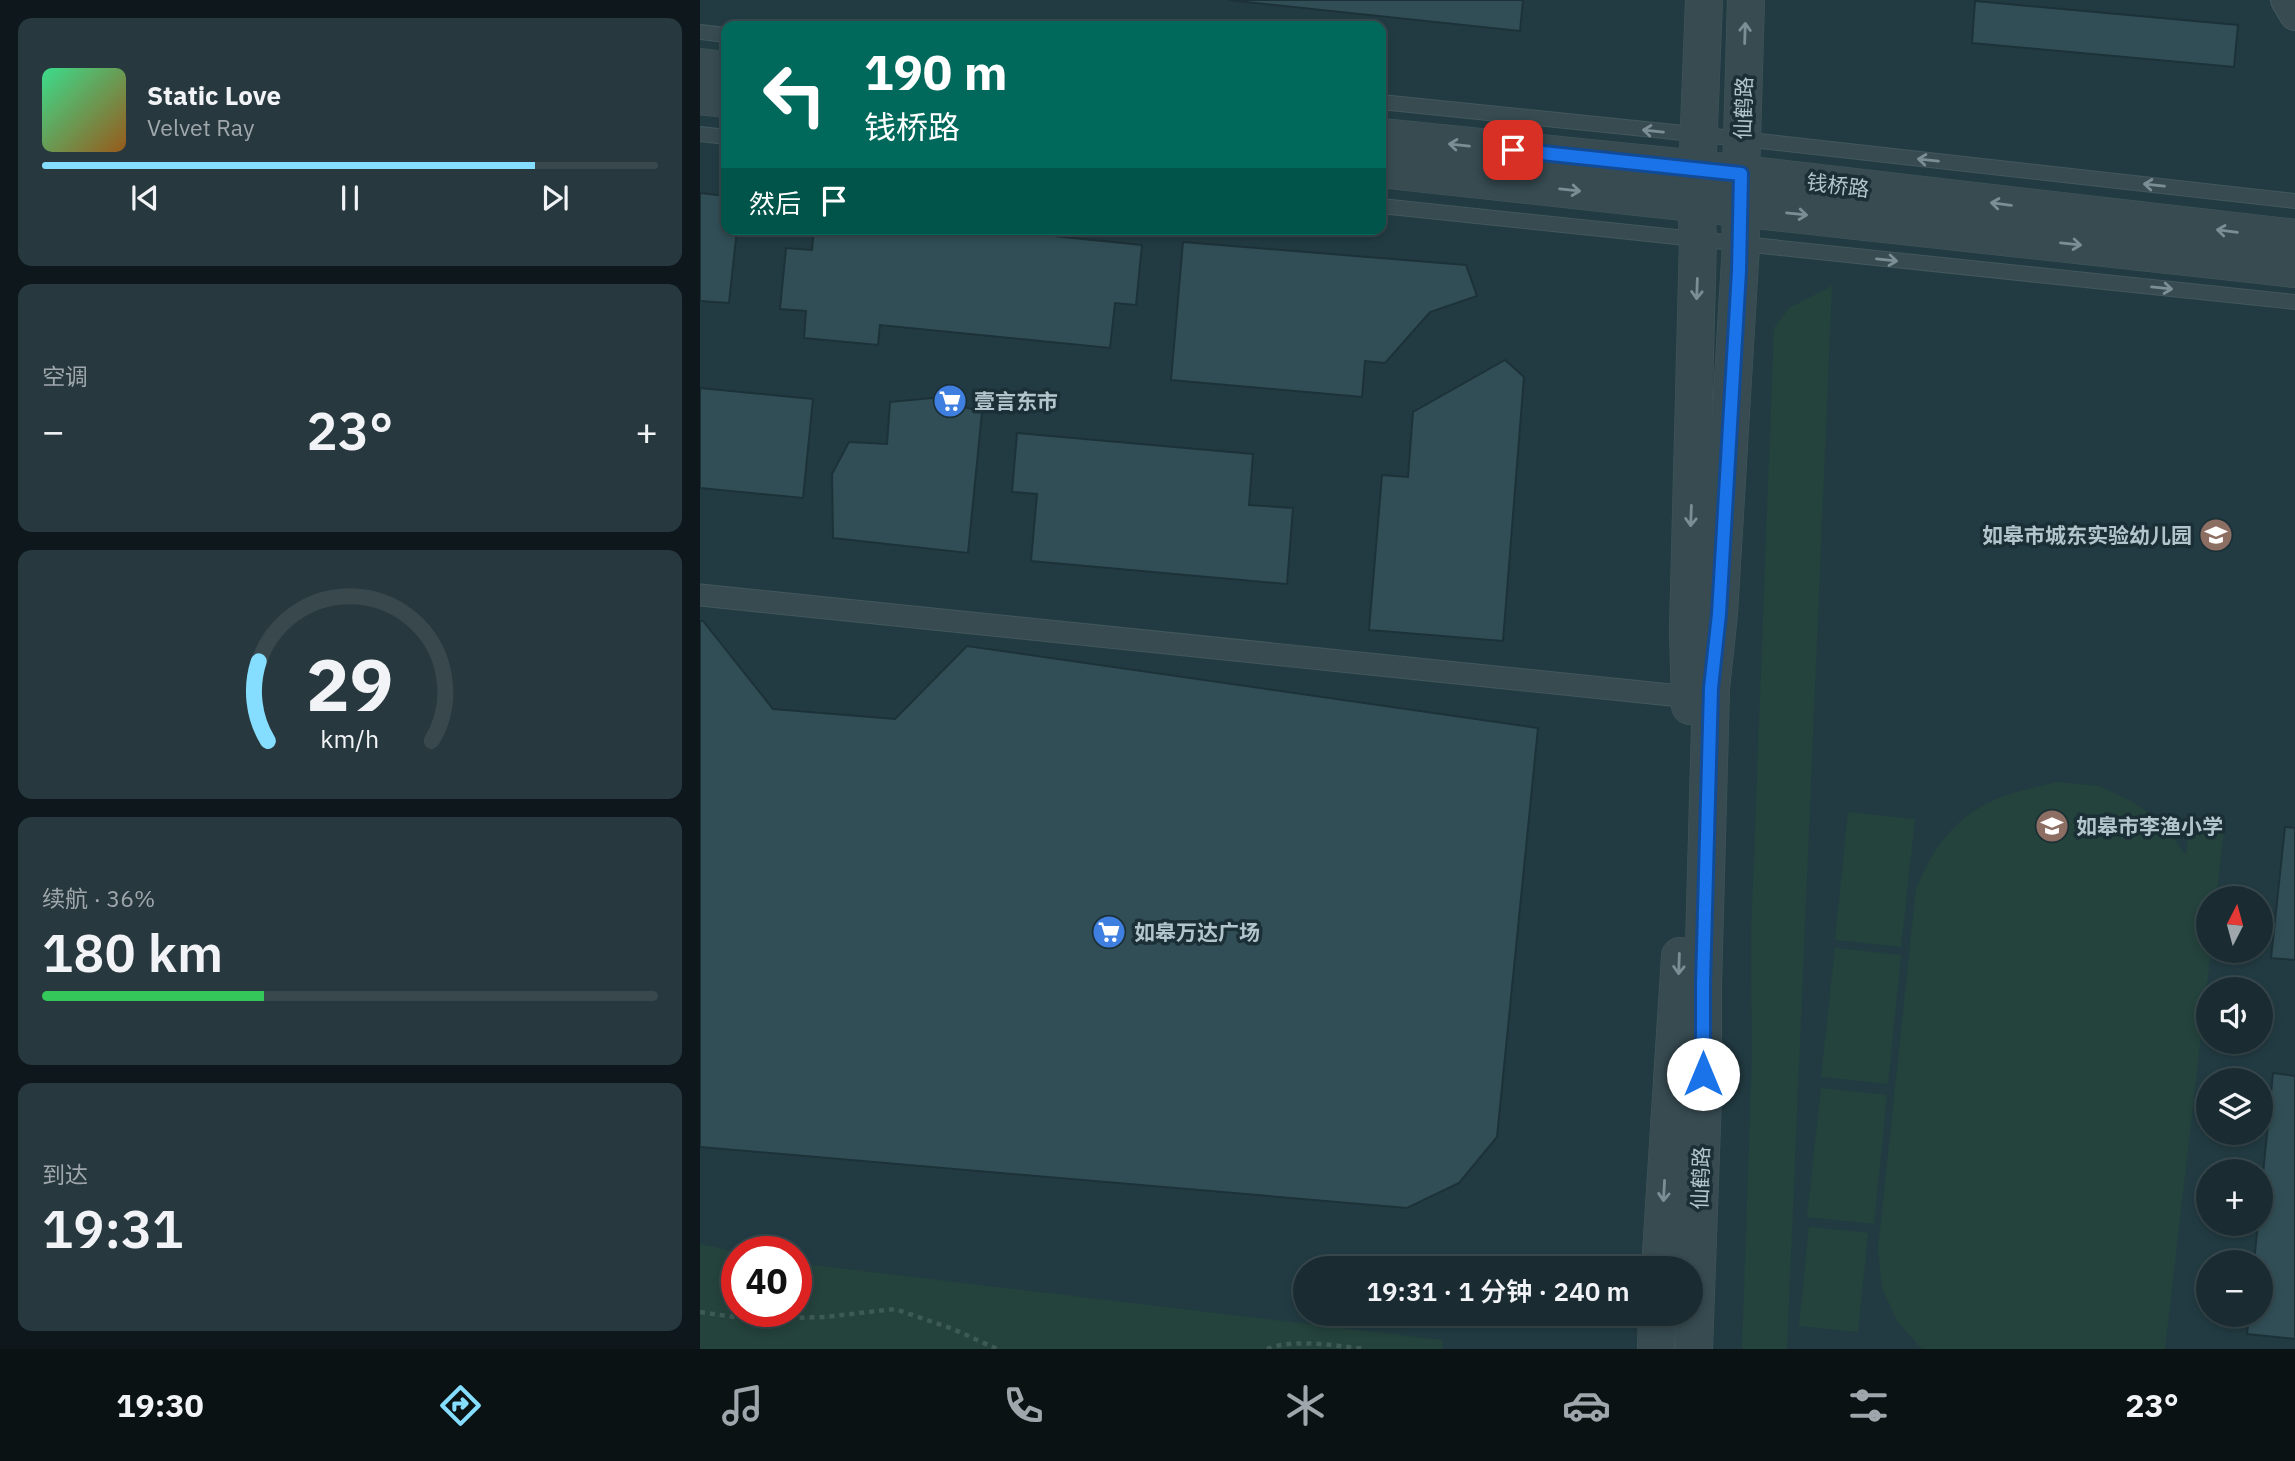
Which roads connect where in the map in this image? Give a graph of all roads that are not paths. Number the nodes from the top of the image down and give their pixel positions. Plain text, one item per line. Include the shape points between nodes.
1 (1704, 0) edge
2 (1746, 0) edge
3 (2286, 0) edge
4 (2295, 15) edge
5 (700, 32) edge
6 (721, 34) edge
7 (700, 67) edge
8 (721, 69) edge
9 (700, 96) edge
10 (721, 98) edge
11 (1386, 103) edge
12 (700, 134) edge
13 (721, 136) edge
14 (1386, 137) edge
15 (1386, 169) edge
16 (1697, 169) junction
17 (1741, 173) junction
18 (2295, 201) edge
19 (1386, 207) edge
20 (1698, 239) junction
21 (2294, 240) edge
22 (1741, 244) junction
23 (2295, 302) edge
24 (700, 595) edge
25 (1690, 696) junction
26 (1661, 1256) edge
27 (1657, 1326) edge
28 (1656, 1349) edge
29 (1694, 1349) edge

1 - 16 street, 仙鹤路
17 -> 2 street, 仙鹤路
3 - 4 street
5 - 6 lane
7 - 8 street
9 - 10 street
16 -> 11 lane
12 - 13 lane
16 -> 14 street, 钱桥路
15 -> 16 street, 钱桥路
16 - 17 street, 钱桥路
16 - 20 street, 仙鹤路
18 -> 17 lane
17 - 21 street, 钱桥路
17 - 22 street, 仙鹤路
19 - 20 lane
20 - 22 lane
20 -> 25 street, 仙鹤路
22 -> 23 lane
22 - 29 street, 仙鹤路 via 1711,688
24 - 25 street
25 -> 26 street, 仙鹤路
27 - 28 street

